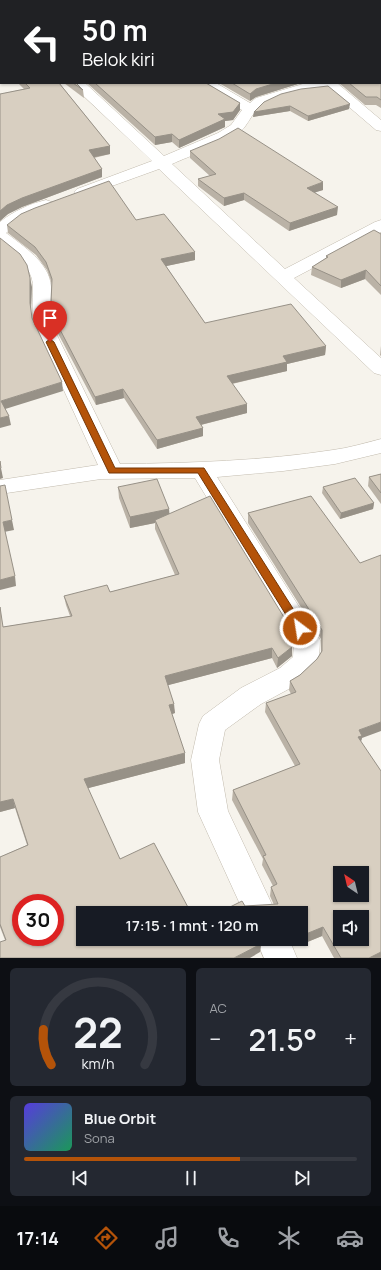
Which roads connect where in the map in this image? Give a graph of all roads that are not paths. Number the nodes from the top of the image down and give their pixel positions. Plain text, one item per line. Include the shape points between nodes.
1 (78, 84) edge
2 (208, 84) edge
3 (337, 84) edge
4 (250, 109) junction
5 (381, 127) edge
6 (161, 163) junction
7 (381, 225) edge
8 (0, 230) edge
9 (0, 236) edge
10 (283, 277) junction
11 (381, 368) edge
12 (381, 446) edge
13 (201, 470) junction
14 (112, 471) junction
15 (0, 487) edge
16 (257, 906) edge
17 (275, 946) edge
18 (281, 958) edge

1 - 6 street
2 - 4 street
3 - 4 street via 287,92 261,101
3 - 5 street
4 - 6 street via 236,128 223,136
6 - 8 street via 29,211
6 - 10 street
7 - 10 street
9 - 14 street via 31,261 38,272 43,286 39,314
10 - 11 street
12 - 13 street via 335,457 283,464
13 - 14 street
13 - 16 street via 307,640 306,661 289,676 251,696 213,724 205,760 213,812
14 - 15 street
17 - 18 street

